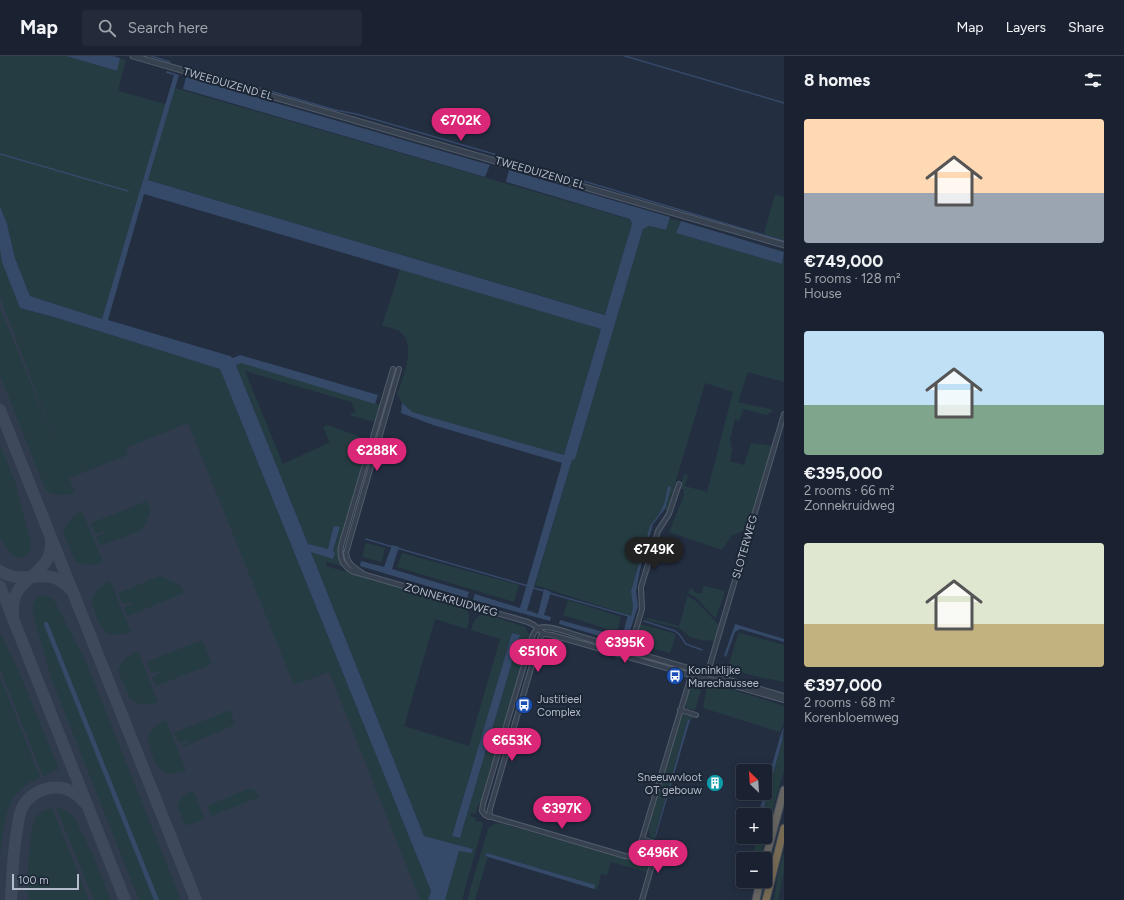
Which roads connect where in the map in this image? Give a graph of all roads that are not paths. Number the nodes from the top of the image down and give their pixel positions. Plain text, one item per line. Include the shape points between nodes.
1 (133, 56) edge
2 (784, 245) edge
3 (393, 369) dead end
4 (399, 369) dead end
5 (784, 414) edge
6 (679, 484) dead end
7 (362, 574) junction
8 (538, 628) junction
9 (544, 634) junction
10 (630, 651) junction
11 (628, 657) junction
12 (692, 669) junction
13 (708, 673) junction
14 (691, 675) junction
15 (706, 679) junction
16 (781, 696) edge
17 (784, 700) edge
18 (680, 710) junction
19 (696, 716) dead end
20 (784, 790) edge
21 (489, 817) junction
22 (784, 828) edge
23 (642, 839) junction
24 (767, 852) edge
25 (759, 888) edge
26 (642, 900) edge
27 (756, 900) edge
28 (766, 900) edge

1 - 2 street, TWEEDUIZEND EL
3 - 7 street, ZONNEKRUIDWEG via 340,551 342,562 347,569
4 - 7 street via 346,553 350,565
5 - 13 street, SLOTERWEG
6 - 10 street via 669,514 658,531 641,587 642,609
7 - 8 street, ZONNEKRUIDWEG via 528,622
8 - 9 street, ZONNEKRUIDWEG
8 - 10 street, ZONNEKRUIDWEG via 550,628
8 - 21 street via 532,638 483,804 482,811
9 - 11 street
9 - 21 street via 539,640
10 - 11 street
10 - 12 street, ZONNEKRUIDWEG
11 - 14 street
12 - 13 street, ZONNEKRUIDWEG
12 - 14 street
13 - 15 street, SLOTERWEG
13 - 16 street, ZONNEKRUIDWEG
14 - 15 street
14 - 18 street
15 - 16 street
16 - 17 street
18 - 19 street
18 - 23 street
20 - 24 highway
21 - 23 street via 626,856 633,857 638,852
22 - 28 highway
23 - 26 street via 658,844
25 - 27 highway

